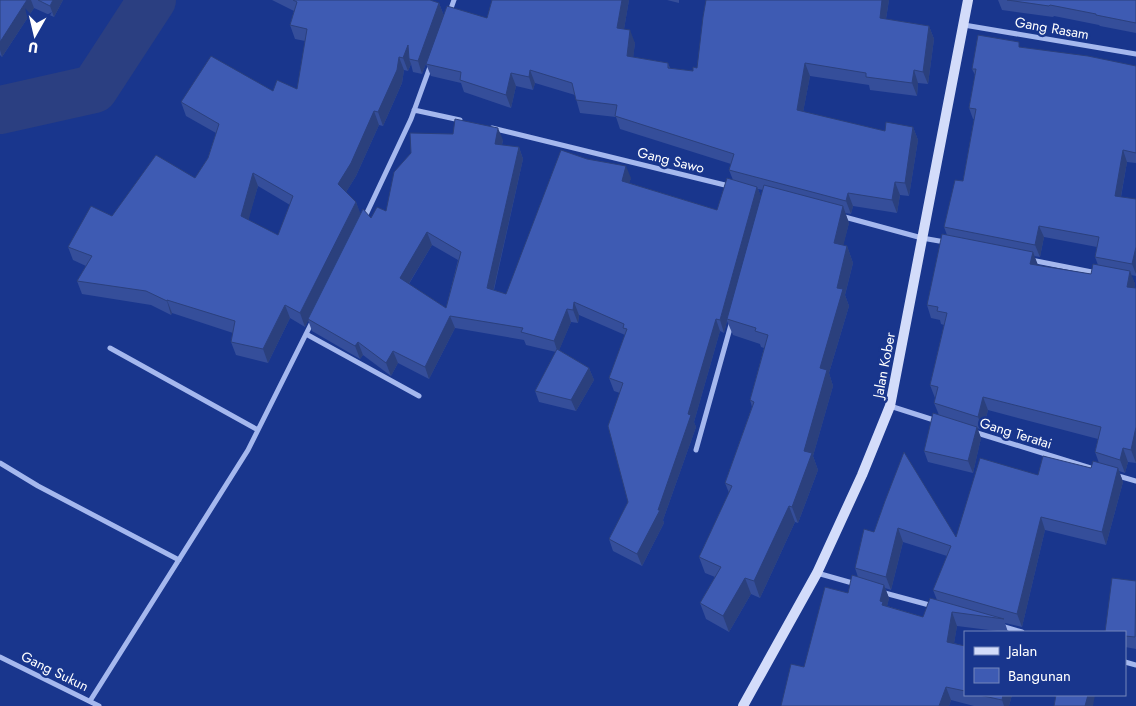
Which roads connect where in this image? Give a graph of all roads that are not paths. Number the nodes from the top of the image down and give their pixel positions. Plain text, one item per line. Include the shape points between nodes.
1 (454, 0) edge
2 (968, 0) edge
3 (448, 18) edge
4 (964, 25) junction
5 (1136, 54) edge
6 (434, 55) edge
7 (414, 110) junction
8 (469, 123) edge
9 (488, 127) edge
10 (738, 188) edge
11 (831, 213) edge
12 (362, 223) edge
13 (922, 238) junction
14 (951, 244) edge
15 (1029, 259) edge
16 (1107, 274) edge
17 (314, 317) edge
18 (733, 318) edge
19 (306, 334) junction
20 (110, 348) dead end
21 (419, 396) dead end
22 (890, 406) junction
23 (945, 423) edge
24 (964, 429) edge
25 (258, 430) junction
26 (696, 450) dead end
27 (0, 463) edge
28 (1100, 471) edge
29 (1109, 473) edge
30 (1136, 481) edge
31 (179, 560) junction
32 (817, 573) junction
33 (866, 587) edge
34 (875, 590) edge
35 (940, 608) edge
36 (994, 624) edge
37 (1018, 631) edge
38 (0, 656) edge
39 (90, 701) junction
40 (99, 706) edge
41 (743, 706) edge

1 - 3 street
2 - 4 street, Jalan Kober
4 - 5 street, Gang Rasam
4 - 13 street, Jalan Kober
6 - 7 street
7 - 8 street
7 - 12 street
9 - 10 street, Gang Sawo
11 - 13 street
13 - 14 street
13 - 22 street, Jalan Kober
15 - 16 street
17 - 19 street
18 - 26 street
19 - 21 street
19 - 25 street
20 - 25 street
22 - 23 street
22 - 32 street, Jalan Kober
24 - 28 street, Gang Teratai
25 - 31 street
27 - 31 street
29 - 30 street
31 - 39 street
32 - 33 street
32 - 41 street, Jalan Kober
34 - 35 street
36 - 37 street
38 - 39 street, Gang Sukun
39 - 40 street, Gang Sukun

